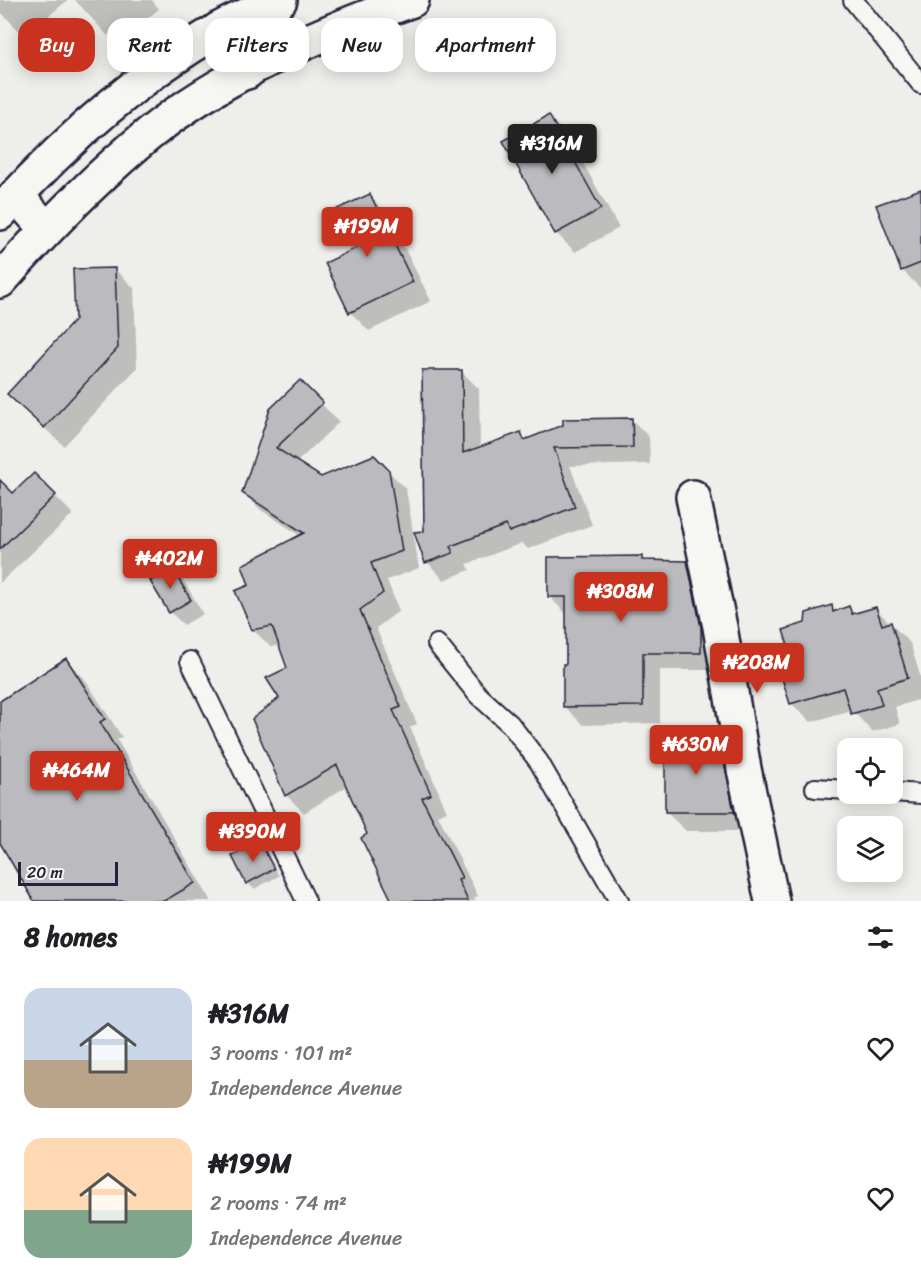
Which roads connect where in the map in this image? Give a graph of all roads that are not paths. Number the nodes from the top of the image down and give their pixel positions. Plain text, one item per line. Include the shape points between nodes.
1 (280, 0) edge
2 (853, 0) edge
3 (403, 1) edge
4 (242, 18) edge
5 (205, 38) edge
6 (309, 41) edge
7 (247, 72) edge
8 (921, 84) edge
9 (8, 204) edge
10 (46, 229) junction
11 (0, 281) edge
12 (693, 497) dead end
13 (437, 644) dead end
14 (190, 661) dead end
15 (815, 788) dead end
16 (837, 789) edge
17 (903, 793) edge
18 (921, 794) edge
19 (306, 901) edge
20 (619, 901) edge
21 (772, 901) edge

1 - 4 main road
2 - 8 lane
3 - 6 main road
5 - 9 main road via 147,75 87,124
7 - 10 main road via 150,133
9 - 10 main road
10 - 11 main road
12 - 21 main road
13 - 20 lane via 539,762
14 - 19 lane
15 - 16 lane
17 - 18 lane

